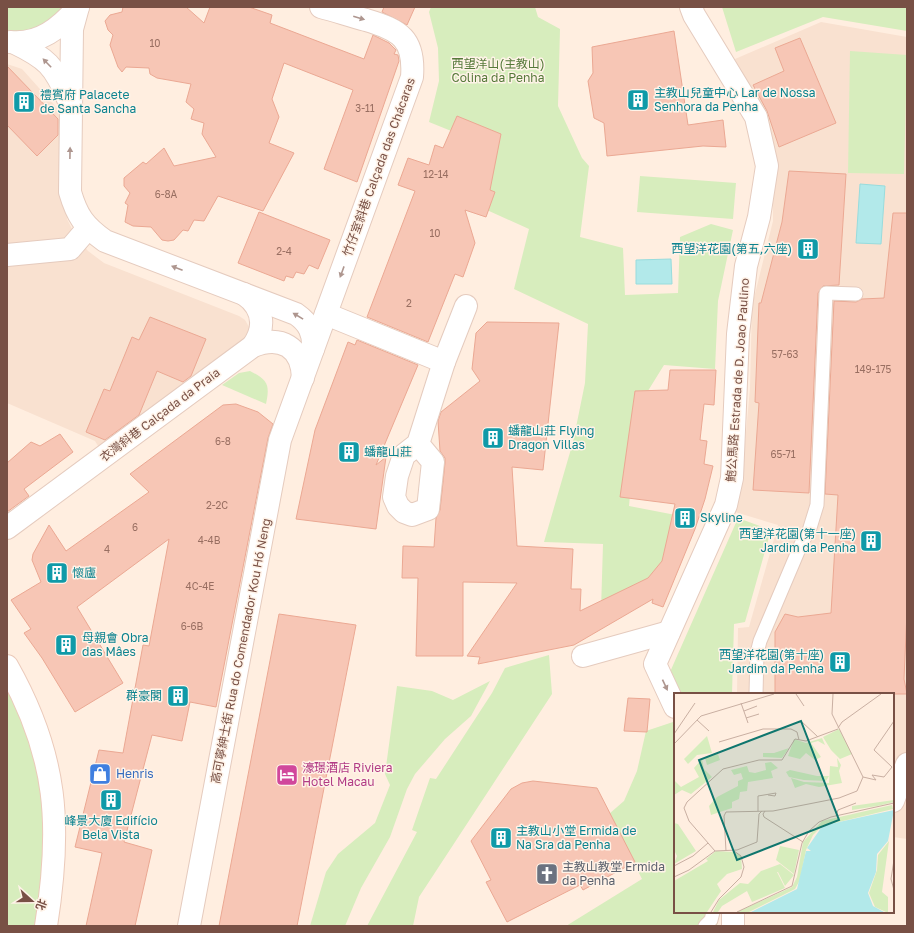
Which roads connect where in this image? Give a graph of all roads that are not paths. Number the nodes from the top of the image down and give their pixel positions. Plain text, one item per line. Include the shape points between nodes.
1 (78, 7) edge
2 (322, 7) edge
3 (691, 7) edge
4 (11, 43) edge
5 (71, 123) junction
6 (88, 228) junction
7 (7, 256) edge
8 (243, 294) junction
9 (856, 294) dead end
10 (466, 306) dead end
11 (319, 330) junction
12 (276, 341) junction
13 (253, 346) junction
14 (444, 362) junction
15 (303, 378) junction
16 (418, 444) dead end
17 (7, 528) edge
18 (668, 632) junction
19 (583, 656) dead end
20 (7, 666) edge
21 (756, 693) edge
22 (674, 705) edge
23 (907, 764) edge
24 (894, 798) edge
25 (714, 913) edge
26 (733, 913) edge
27 (50, 925) edge
28 (189, 926) edge
29 (705, 926) edge
30 (733, 926) edge

1 - 4 street via 62,25 41,38
1 - 5 street via 72,29
2 -> 11 street, 竹仔室斜巷 Calçada das Chácaras via 388,27 401,36 409,48 413,62 412,77
3 - 18 street, 鮑公馬路 Estrada de D. Joao Paulino via 756,117 767,166 759,217 746,266 738,334 732,478 726,505
5 -> 4 street via 68,98 57,74 39,55
6 -> 5 street via 76,212 70,192
6 - 7 street via 70,249
8 -> 6 street via 105,241
11 -> 8 street via 296,314
8 - 13 street via 258,307 262,316 260,336
9 - 21 lane via 826,293 817,505 809,531 760,641 757,653
10 - 14 street
11 - 12 street, 衣灣斜巷 Calçada da Praia via 295,341
11 - 14 street
11 - 15 street, 竹仔室斜巷 Calçada das Chácaras
12 - 13 street, 衣灣斜巷 Calçada da Praia via 265,341
12 - 15 street via 294,350 300,359
13 - 17 street, 衣灣斜巷 Calçada da Praia
14 - 16 street
15 - 28 street, 高可寧紳士街 Rua do Comendador Kou Hó Neng via 280,440
18 - 19 street
18 -> 22 street, 鮑公馬路 Estrada de D. Joao Paulino via 655,664
20 - 27 street via 21,690 41,742 53,796 55,851
23 - 24 street
25 - 29 lane
26 - 30 street

